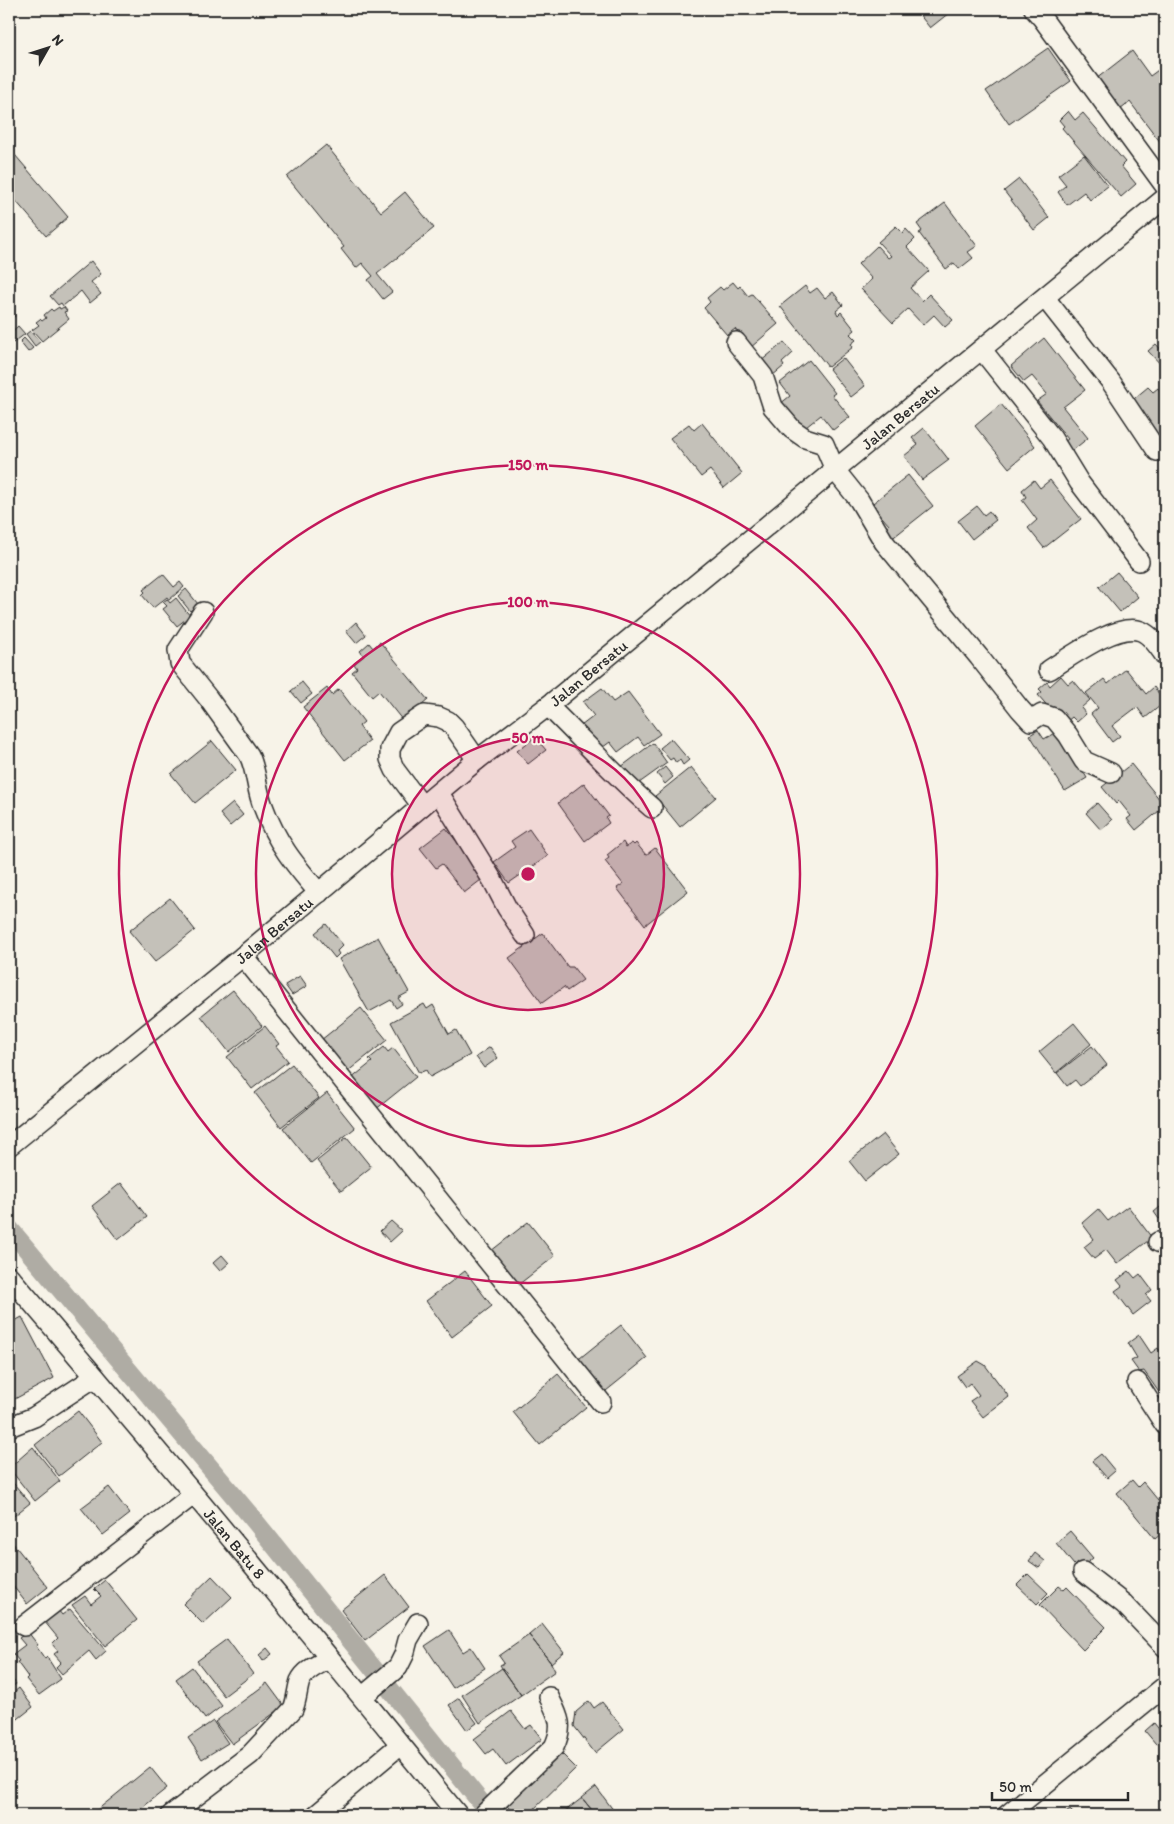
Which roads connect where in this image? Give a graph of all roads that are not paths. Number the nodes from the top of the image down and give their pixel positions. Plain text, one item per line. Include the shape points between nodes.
1 (1034, 9) edge
2 (1165, 186) edge
3 (1165, 198) edge
4 (1045, 298) junction
5 (736, 342) dead end
6 (982, 350) junction
7 (1157, 451) dead end
8 (835, 470) junction
9 (1139, 561) dead end
10 (203, 612) dead end
11 (1165, 656) edge
12 (1049, 670) dead end
13 (548, 706) junction
14 (477, 760) junction
15 (1111, 773) dead end
16 (439, 793) junction
17 (422, 806) junction
18 (652, 808) dead end
19 (318, 893) junction
20 (525, 934) dead end
21 (243, 956) junction
22 (9, 1146) edge
23 (9, 1276) edge
24 (95, 1377) junction
25 (1137, 1382) dead end
26 (601, 1402) dead end
27 (1165, 1425) edge
28 (9, 1427) edge
29 (193, 1495) junction
30 (1083, 1572) dead end
31 (418, 1623) dead end
32 (24, 1626) dead end
33 (1165, 1647) edge
34 (329, 1659) junction
35 (1165, 1686) edge
36 (368, 1692) junction
37 (549, 1698) dead end
38 (400, 1745) junction
39 (170, 1815) edge
40 (316, 1815) edge
41 (458, 1815) edge
42 (483, 1815) edge
43 (1007, 1815) edge

1 - 2 street
3 - 4 street, Jalan Bersatu
4 - 6 street, Jalan Bersatu
4 - 7 street via 1110,382
5 - 8 street via 763,376 773,407 792,429 805,438 824,444
6 - 8 street, Jalan Bersatu
6 - 9 street via 1052,438 1079,482
8 - 13 street, Jalan Bersatu
8 - 15 street via 859,500 884,542 1020,709 1031,721 1042,714 1054,718 1084,761
10 - 19 street via 178,650 180,664 249,755 262,804 274,833 287,855
11 - 12 street via 1142,631 1128,629 1100,638
13 - 14 street, Jalan Bersatu
13 - 18 street
14 - 16 street, Jalan Bersatu
14 - 17 street via 454,727 439,717 424,715 399,732 390,749 390,760
16 - 17 street, Jalan Bersatu
16 - 20 street
17 - 19 street, Jalan Bersatu
19 - 21 street, Jalan Bersatu
21 - 22 street, Jalan Bersatu
21 - 26 street
23 - 24 street, Jalan Batu 8
24 - 28 street via 34,1417
24 - 29 street, Jalan Batu 8
25 - 27 street
29 - 32 street
29 - 34 street, Jalan Batu 8
30 - 33 street via 1124,1604
31 - 36 street via 398,1667
34 - 36 street, Jalan Batu 8
34 - 39 street via 311,1669 301,1680 293,1709 250,1755
35 - 43 street
36 - 38 street, Jalan Batu 8
37 - 42 street via 560,1719 560,1735 554,1747
38 - 40 street
38 - 41 street, Jalan Batu 8

